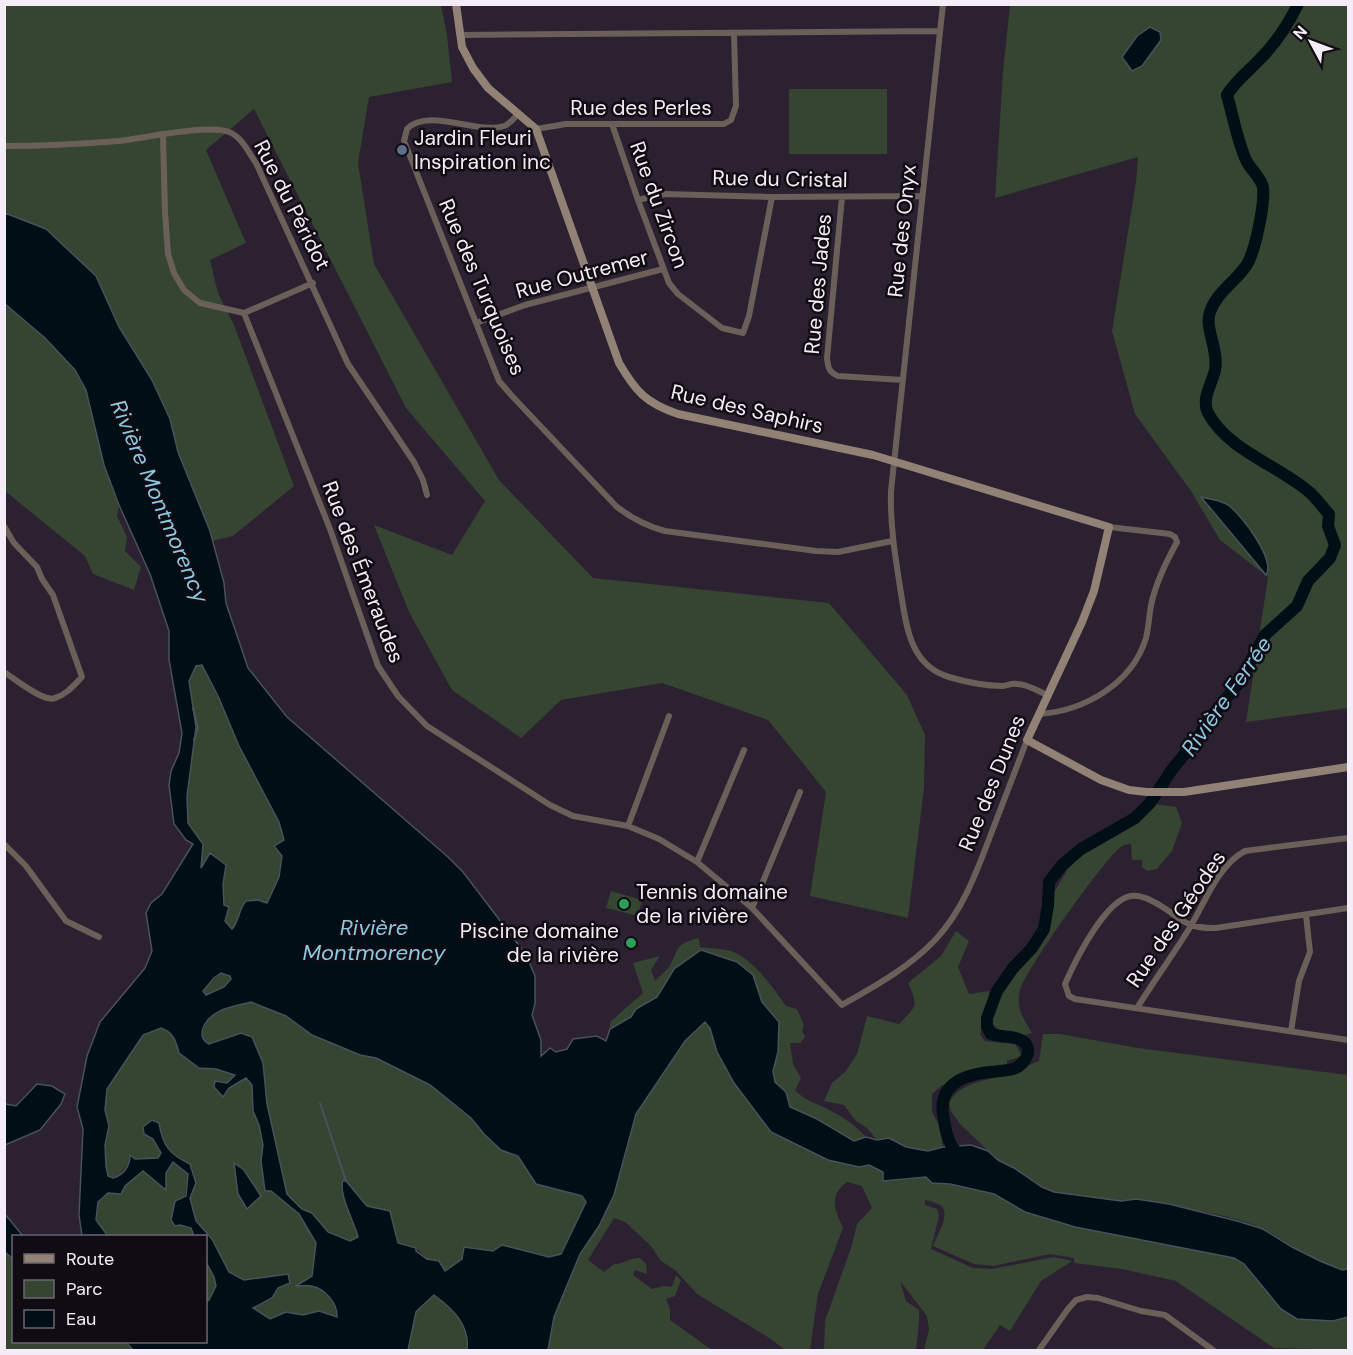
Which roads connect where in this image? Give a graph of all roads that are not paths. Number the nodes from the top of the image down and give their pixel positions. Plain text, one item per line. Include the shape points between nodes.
1 (456, 4) edge
2 (943, 4) edge
3 (939, 31) junction
4 (734, 34) junction
5 (460, 35) junction
6 (518, 114) junction
7 (612, 124) junction
8 (536, 129) junction
9 (164, 135) junction
10 (4, 146) edge
11 (922, 196) junction
12 (772, 197) junction
13 (842, 197) junction
14 (638, 200) junction
15 (663, 269) junction
16 (313, 283) junction
17 (592, 287) junction
18 (244, 313) junction
19 (476, 323) junction
20 (903, 380) junction
21 (894, 461) junction
22 (427, 495) dead end
23 (4, 526) edge
24 (1109, 527) junction
25 (892, 541) junction
26 (4, 672) edge
27 (1047, 695) junction
28 (1039, 714) junction
29 (669, 716) dead end
30 (1027, 740) junction
31 (744, 750) dead end
32 (1348, 767) edge
33 (800, 792) dead end
34 (628, 826) junction
35 (1348, 838) edge
36 (4, 844) edge
37 (698, 862) junction
38 (752, 908) junction
39 (1348, 908) edge
40 (1306, 915) junction
41 (1191, 926) junction
42 (99, 937) dead end
43 (842, 1005) joint
44 (1137, 1008) junction
45 (1291, 1031) junction
46 (1348, 1040) edge
47 (1040, 1350) edge
48 (1213, 1350) edge

1 - 5 street
2 - 3 street, Rue des Onyx
3 - 4 street
3 - 11 street, Rue des Onyx
4 - 5 street
4 - 7 street, Rue des Perles via 736,106 730,120 716,125
5 - 6 street via 473,68 488,88
6 - 8 street
6 - 19 street, Rue des Turquoises via 505,126 495,127 417,122 404,135
7 - 8 street, Rue des Perles via 566,124
7 - 14 street, Rue du Zircon
8 - 17 street, Rue des Saphirs
9 - 10 street, Rue du Péridot via 50,146
9 - 16 street, Rue du Péridot via 212,130 228,131 239,138 256,162
9 - 18 street via 166,236 174,273 184,290 200,303
11 - 13 street, Rue du Cristal
11 - 20 street, Rue des Onyx
12 - 13 street, Rue du Cristal
12 - 14 street, Rue du Cristal via 664,194
12 - 15 street, Rue du Zircon via 743,333 722,328 687,301 669,283
13 - 20 street, Rue des Jades via 829,369 838,376
14 - 15 street, Rue du Zircon
15 - 17 street, Rue Outremer
16 - 18 street
16 - 22 street, Rue du Péridot via 348,364 414,462
17 - 19 street, Rue Outremer
17 - 21 street, Rue des Saphirs via 619,363 642,397 658,407
18 - 34 street, Rue des Émeraudes via 330,529 378,666 398,696 427,726 550,805 573,816
19 - 25 street, Rue des Turquoises via 499,381 633,520 665,531 816,551 838,552
20 - 21 street, Rue des Onyx
21 - 24 street, Rue des Saphirs
21 - 25 street, Rue des Onyx
23 - 26 street via 54,595 82,677 53,700
24 - 27 street, Rue des Dunes via 1094,591
24 - 28 street, Rue des Saphirs via 1170,534 1177,542 1158,579 1146,638 1135,661 1116,683 1094,699 1073,709
25 - 27 street, Rue des Onyx via 910,639 930,668 947,677 1004,686 1017,684
27 - 28 street, Rue des Dunes
28 - 30 street, Rue des Dunes
29 - 34 street
30 - 32 street via 1101,780 1147,792 1184,792
30 - 43 street, Rue des Dunes via 977,870 950,921 919,955
31 - 37 street
33 - 38 street
34 - 37 street, Rue des Émeraudes
35 - 41 street, Rue des Géodes via 1245,851 1235,856
36 - 42 street via 27,866 66,921
37 - 38 street, Rue des Émeraudes
38 - 43 street, Rue des Émeraudes
39 - 40 street
40 - 41 street via 1216,928
40 - 45 street via 1310,952 1299,981
41 - 44 street, Rue des Géodes
41 - 44 street via 1149,900 1130,896 1110,910 1092,934 1065,984 1069,996
44 - 45 street, Rue des Géodes
45 - 46 street, Rue des Géodes
47 - 48 street via 1068,1309 1076,1300 1087,1297 1165,1315

